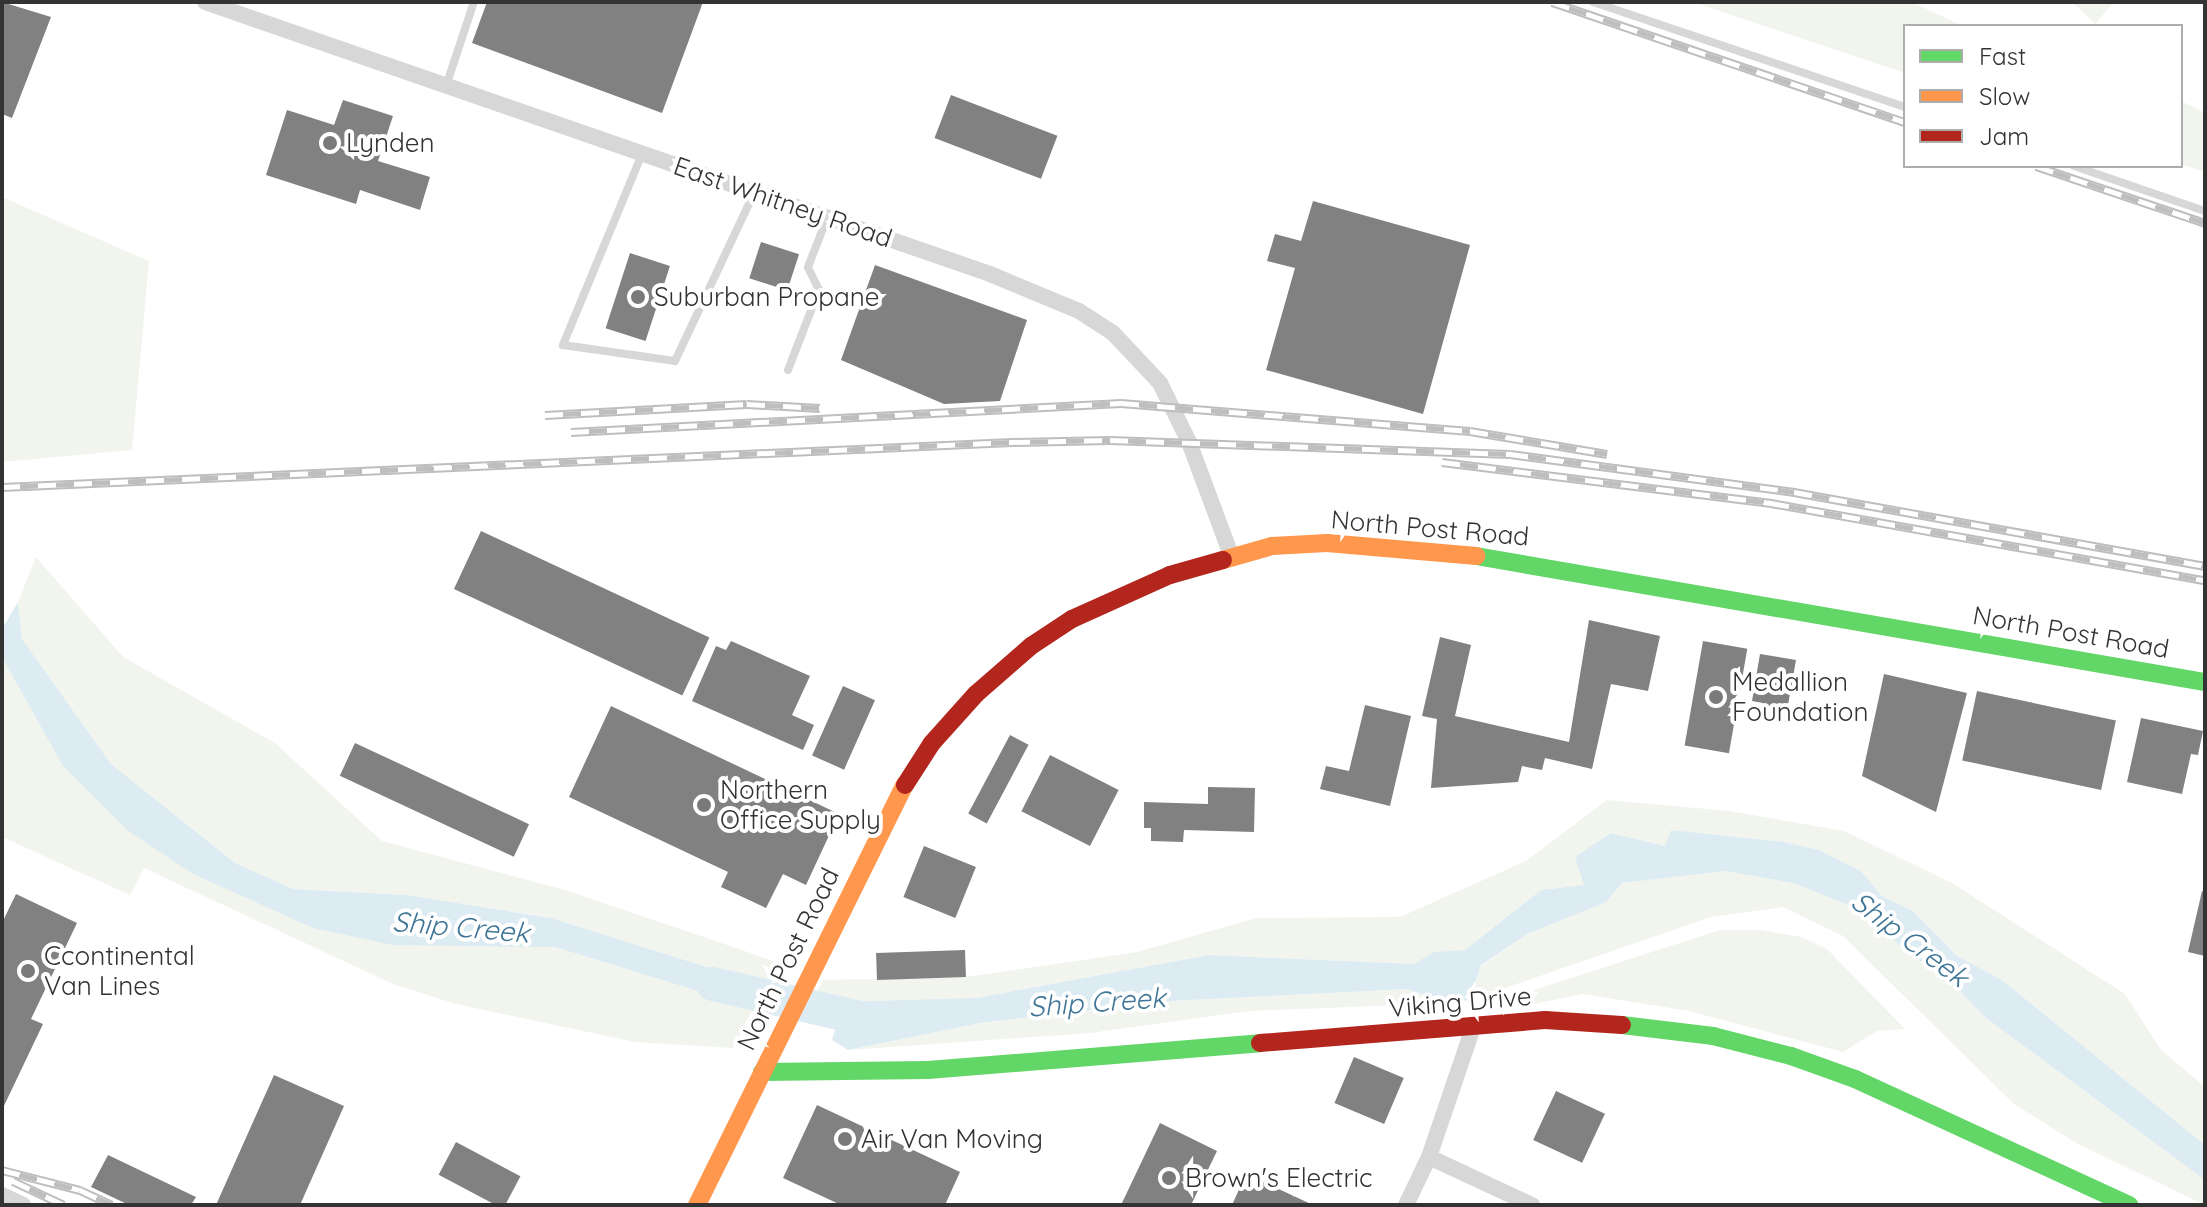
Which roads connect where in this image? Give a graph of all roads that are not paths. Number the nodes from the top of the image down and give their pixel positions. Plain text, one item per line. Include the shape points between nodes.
1 (205, 2) edge
2 (474, 2) edge
3 (1593, 2) edge
4 (446, 86) junction
5 (1903, 106) edge
6 (642, 153) junction
7 (2080, 168) edge
8 (754, 192) junction
9 (2205, 211) edge
10 (827, 217) junction
11 (788, 370) dead end
12 (1231, 555) junction
13 (2205, 682) edge
14 (1473, 1028) junction
15 (762, 1072) junction
16 (1429, 1157) junction
17 (2, 1195) edge
18 (23, 1205) edge
19 (697, 1205) edge
20 (1406, 1205) edge
21 (1532, 1205) edge
22 (2129, 1205) edge

1 - 4 street, East Whitney Road
2 - 4 lane
3 - 5 lane
4 - 6 street, East Whitney Road
6 - 8 street, East Whitney Road
6 - 8 lane via 563,345 675,361
7 - 9 lane
8 - 10 street, East Whitney Road
10 - 11 lane via 808,267 819,290
10 - 12 street, East Whitney Road via 1042,294 1113,333 1139,357 1174,406
12 - 13 street, North Post Road via 1327,543 1457,552
12 - 15 street, North Post Road via 1124,593 1072,619 968,701 912,770
14 - 15 street, Viking Drive via 928,1070
14 - 16 street
14 - 22 street, Viking Drive via 1545,1020 1612,1024 1713,1036 1791,1056 1855,1079
15 - 19 street, North Post Road
16 - 20 street
16 - 21 street
17 - 18 street

